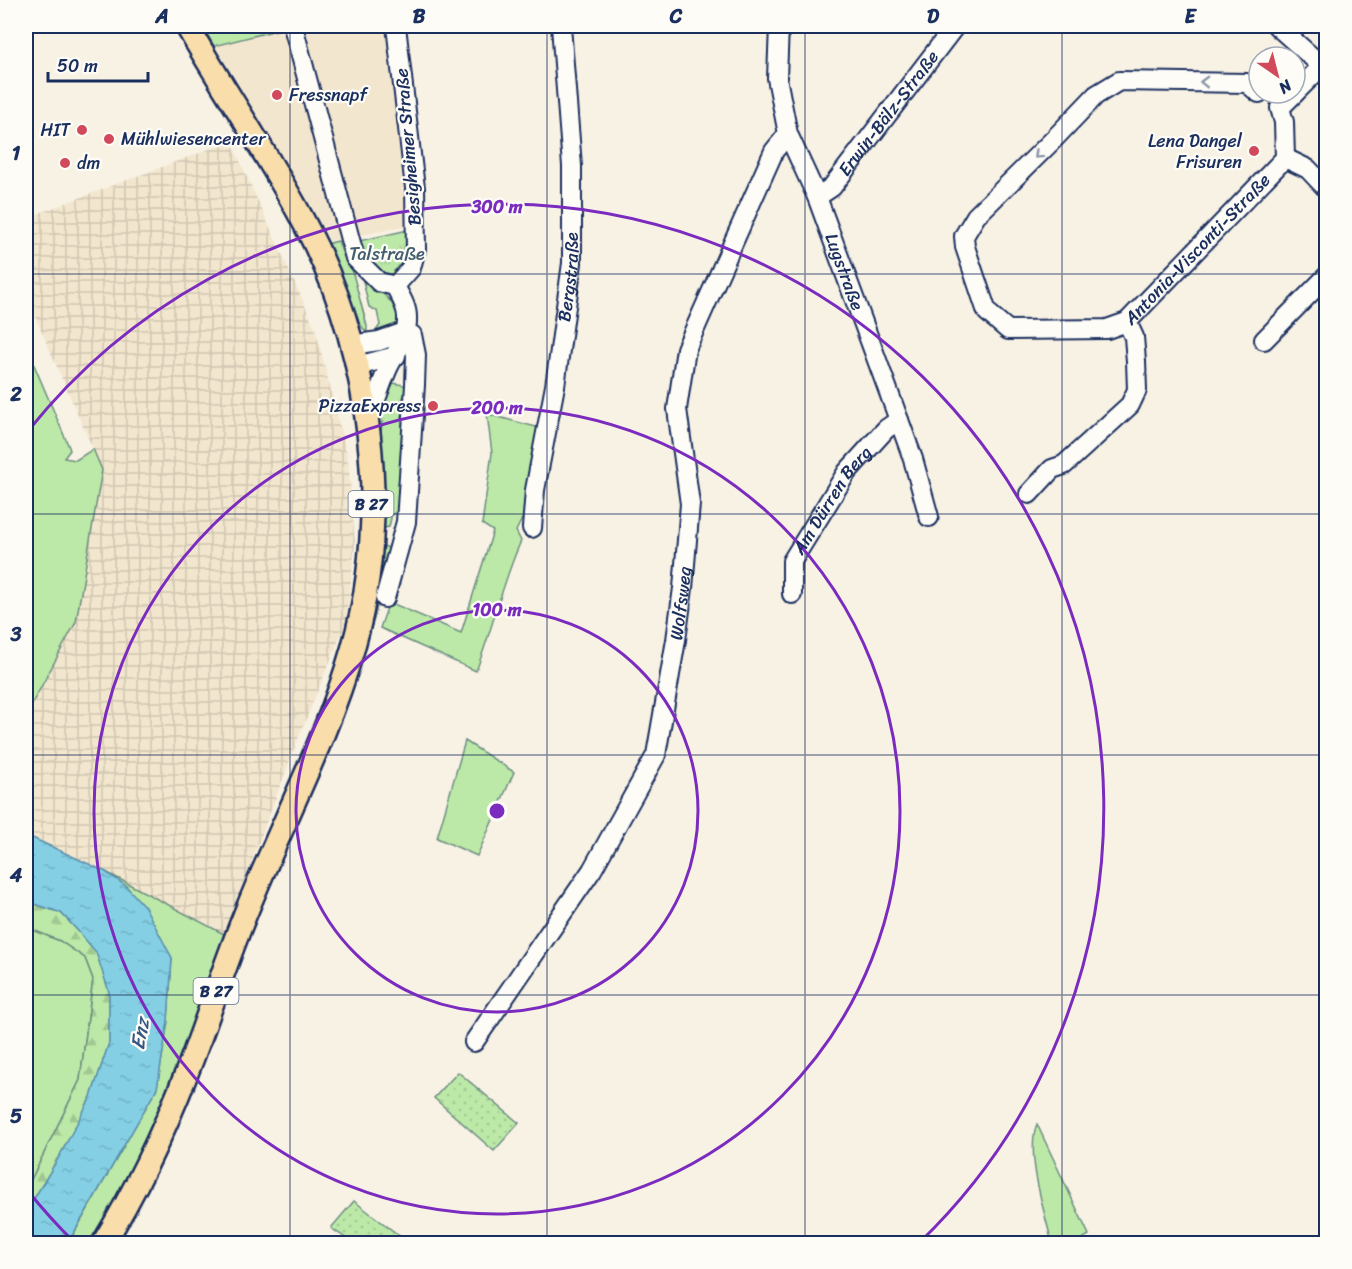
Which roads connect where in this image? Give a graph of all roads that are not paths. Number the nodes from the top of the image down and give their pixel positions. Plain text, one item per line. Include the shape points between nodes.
1 (172, 26) edge
2 (187, 26) edge
3 (293, 26) edge
4 (396, 26) edge
5 (561, 26) edge
6 (779, 26) edge
7 (955, 26) edge
8 (1277, 26) edge
9 (1324, 64) edge
10 (1307, 81) edge
11 (220, 83) junction
12 (1247, 83) edge
13 (1276, 105) edge
14 (1283, 105) edge
15 (1280, 108) junction
16 (788, 134) junction
17 (1285, 158) junction
18 (1326, 188) edge
19 (817, 197) junction
20 (1326, 277) edge
21 (395, 286) junction
22 (1126, 322) junction
23 (405, 332) junction
24 (1264, 340) dead end
25 (354, 355) junction
26 (392, 363) junction
27 (416, 369) junction
28 (368, 419) junction
29 (899, 420) junction
30 (1029, 494) dead end
31 (929, 517) dead end
32 (532, 528) dead end
33 (792, 594) dead end
34 (385, 598) dead end
35 (474, 1042) dead end
36 (103, 1244) edge

1 - 11 main road, B 27
2 - 11 main road, B 27
3 - 21 street via 355,258 379,282
4 - 21 street, Besigheimer Straße via 415,188 416,249 411,268
5 - 32 street, Bergstraße via 572,166 572,262
6 - 16 street, Lugstraße via 777,78
7 - 19 street, Erwin-Bälz-Straße via 832,187
8 - 9 street
9 - 10 street
11 - 25 main road, B 27 via 308,230
12 -> 22 street, Antonia-Visconti-Straße via 1119,81 1096,95 976,216 964,236 964,247 987,312 1008,330 1107,329
13 - 15 street
14 - 15 street
15 - 17 street, Antonia-Visconti-Straße
16 - 19 street, Lugstraße
16 - 35 street, Wolfsweg via 774,151 686,349 677,409 690,504 682,599 656,755 592,870
17 - 18 street via 1308,169
17 - 22 street, Antonia-Visconti-Straße
19 - 29 street, Lugstraße
20 - 24 street
21 - 23 street via 407,314
22 - 30 street via 1134,338 1136,361 1137,390 1130,405 1064,465 1052,468
23 - 25 street
23 - 26 street
23 - 27 street via 415,342
25 - 26 street
25 - 28 main road, B 27
26 - 27 street
26 - 28 street
27 - 34 street via 406,522
28 - 36 main road, B 27 via 370,537 365,589 344,677 236,934 187,1073 139,1179
29 - 31 street, Lugstraße
29 - 33 street, Am Dürren Berg via 847,472 798,551 792,561

